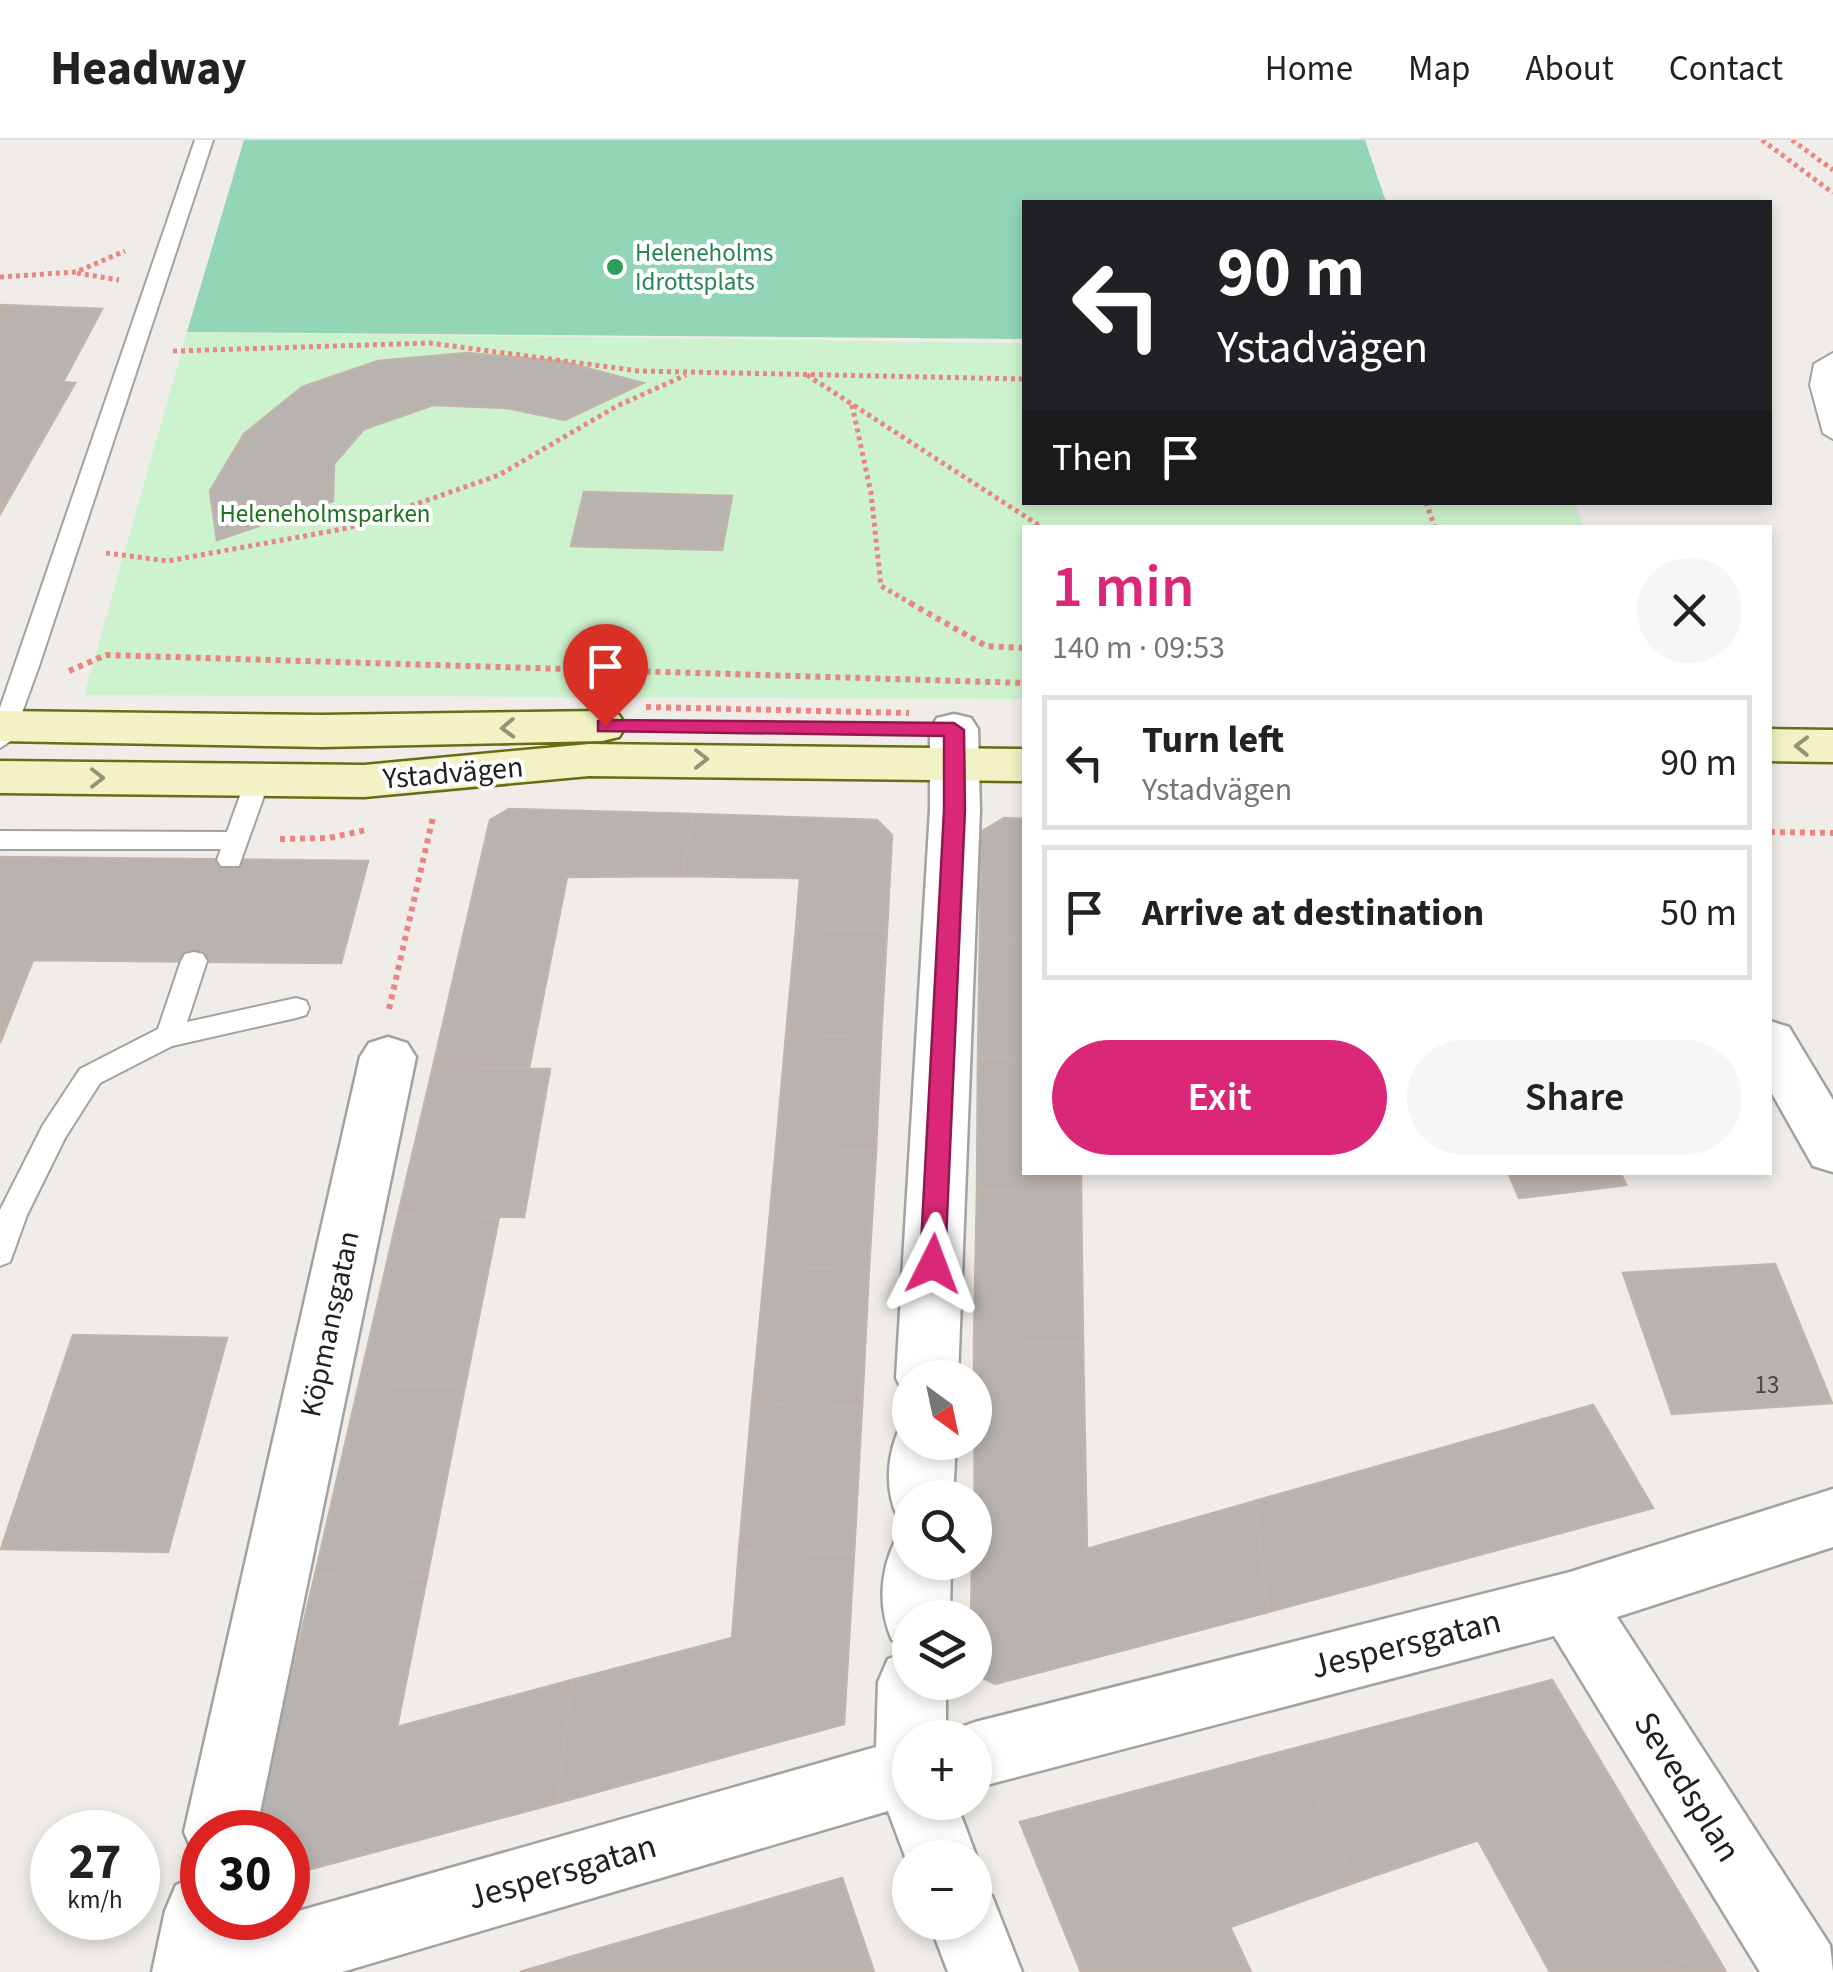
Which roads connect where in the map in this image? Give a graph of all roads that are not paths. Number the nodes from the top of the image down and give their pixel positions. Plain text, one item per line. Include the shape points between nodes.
1 (204, 140) edge
2 (1833, 358) edge
3 (1833, 433) edge
4 (6, 722) edge
5 (1022, 732) edge
6 (1772, 745) edge
7 (954, 746) junction
8 (1833, 746) edge
9 (1022, 764) edge
10 (0, 778) edge
11 (258, 779) junction
12 (1772, 784) edge
13 (1833, 784) edge
14 (0, 840) edge
15 (194, 961) dead end
16 (296, 1008) dead end
17 (169, 1036) junction
18 (1772, 1045) edge
19 (388, 1057) road end
20 (1833, 1150) edge
21 (0, 1254) edge
22 (928, 1360) edge
23 (1833, 1518) edge
24 (1570, 1602) junction
25 (992, 1758) edge
26 (892, 1785) edge
27 (225, 1810) edge
28 (196, 1940) edge
29 (973, 1940) edge
30 (189, 1972) edge
31 (215, 1972) edge
32 (985, 1972) edge
33 (1803, 1972) edge

1 - 4 lane
2 - 3 lane via 1821,368 1820,384
7 -> 4 main road, Ystadvägen via 605,726 322,731
5 - 7 main road, Ystadvägen
8 -> 6 main road
7 - 9 main road, Ystadvägen
11 -> 7 main road, Ystadvägen via 364,781 589,760
7 - 22 street
10 -> 11 main road, Ystadvägen
11 - 14 lane via 234,850
12 - 13 main road
15 - 17 lane
16 - 17 lane
17 - 21 lane via 90,1076 53,1132
18 - 20 street
19 - 27 street, Köpmansgatan
23 - 24 street, Jespersgatan
24 - 25 street, Jespersgatan
24 - 33 street, Sevedsplan
26 - 31 street, Jespersgatan
28 - 30 street
29 - 32 street

